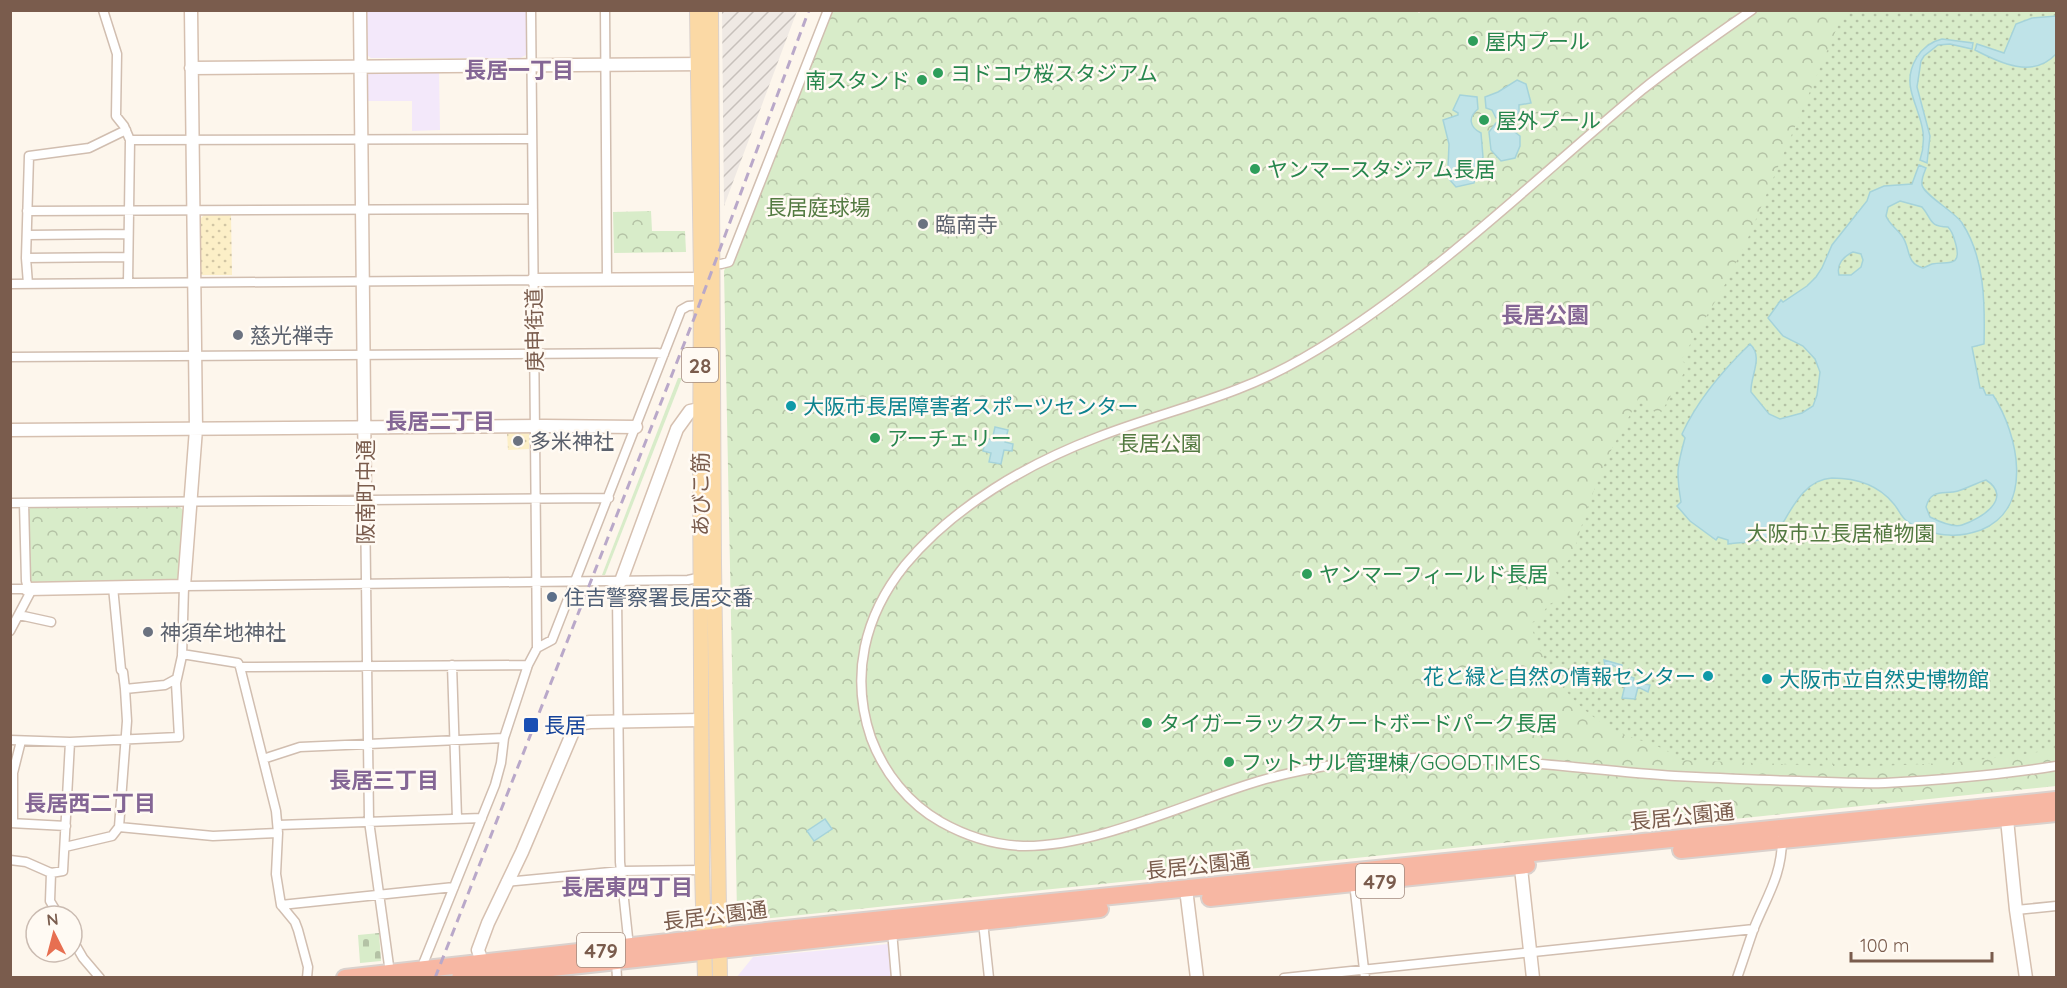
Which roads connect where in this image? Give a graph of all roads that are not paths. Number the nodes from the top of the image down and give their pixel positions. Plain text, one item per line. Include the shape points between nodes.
1 (103, 10) edge
2 (190, 10) edge
3 (360, 10) edge
4 (531, 10) edge
5 (605, 10) edge
6 (697, 10) edge
7 (711, 10) edge
8 (828, 10) edge
9 (1752, 10) edge
10 (704, 64) junction
11 (361, 66) junction
12 (532, 66) junction
13 (605, 66) junction
14 (191, 68) junction
15 (126, 130) junction
16 (361, 138) junction
17 (192, 139) junction
18 (532, 139) junction
19 (130, 140) junction
20 (363, 209) junction
21 (533, 209) junction
22 (193, 210) junction
23 (27, 211) junction
24 (129, 211) junction
25 (128, 234) junction
26 (27, 235) junction
27 (128, 256) junction
28 (26, 258) junction
29 (721, 264) dead end
30 (701, 279) junction
31 (533, 280) junction
32 (607, 280) junction
33 (363, 282) junction
34 (128, 283) junction
35 (194, 283) junction
36 (10, 284) edge
37 (28, 284) junction
38 (701, 305) junction
39 (534, 353) junction
40 (664, 354) junction
41 (364, 355) junction
42 (195, 356) junction
43 (10, 357) edge
44 (700, 409) junction
45 (535, 426) junction
46 (365, 427) junction
47 (636, 427) junction
48 (195, 429) junction
49 (10, 430) edge
50 (536, 497) junction
51 (609, 498) junction
52 (365, 499) junction
53 (190, 502) junction
54 (10, 503) edge
55 (24, 503) junction
56 (714, 563) junction
57 (701, 579) junction
58 (621, 581) junction
59 (537, 582) junction
60 (574, 582) junction
61 (366, 583) junction
62 (184, 586) junction
63 (113, 587) junction
64 (10, 589) edge
65 (27, 589) junction
66 (19, 615) junction
67 (51, 622) dead end
68 (10, 631) edge
69 (537, 648) junction
70 (182, 652) junction
71 (452, 665) junction
72 (528, 665) junction
73 (368, 666) junction
74 (240, 667) junction
75 (177, 679) junction
76 (125, 689) junction
77 (702, 720) junction
78 (619, 722) junction
79 (504, 738) junction
80 (125, 739) junction
81 (10, 740) edge
82 (454, 740) junction
83 (21, 741) junction
84 (70, 742) junction
85 (369, 744) junction
86 (263, 759) junction
87 (2056, 766) edge
88 (2056, 800) edge
89 (2006, 812) junction
90 (2056, 813) edge
91 (457, 818) junction
92 (482, 819) junction
93 (369, 821) junction
94 (12, 823) edge
95 (66, 826) junction
96 (119, 827) junction
97 (278, 829) junction
98 (1781, 834) junction
99 (65, 848) junction
100 (10, 860) edge
101 (1520, 860) junction
102 (702, 870) junction
103 (621, 871) junction
104 (51, 873) junction
105 (1354, 878) junction
106 (506, 882) junction
107 (454, 887) junction
108 (379, 894) junction
109 (1187, 894) junction
110 (52, 904) edge
111 (281, 905) junction
112 (2056, 906) edge
113 (2016, 910) junction
114 (983, 922) junction
115 (1754, 929) junction
116 (892, 931) junction
117 (712, 944) junction
118 (629, 947) junction
119 (1530, 952) junction
120 (84, 959) edge
121 (617, 969) edge
122 (421, 970) junction
123 (555, 972) edge
124 (390, 973) junction
125 (473, 973) edge
126 (1365, 974) edge
127 (100, 978) edge
128 (307, 978) edge
129 (345, 978) edge
130 (705, 978) edge
131 (720, 978) edge
132 (897, 978) edge
133 (989, 978) edge
134 (1197, 978) edge
135 (1284, 978) edge
136 (1533, 978) edge
137 (1737, 978) edge
138 (2026, 978) edge

1 - 15 street via 117,54 116,116
2 - 14 street
3 - 11 street, 阪南町中通
4 - 12 street, 庚申街道
5 - 13 street
6 - 10 main road, あびこ筋 / 28
7 - 10 main road, あびこ筋 / 28
8 - 29 street via 729,262
9 - 87 street via 1669,69 1457,249 1339,336 1289,367 1251,384 1097,437 1046,460 1004,482 936,532 894,579 873,619 863,652 862,697 874,746 893,780 930,815 987,841 1030,846 1118,829 1295,771 1392,758 1517,761 1675,776 1841,783 1972,777
10 - 13 street
10 - 30 main road, あびこ筋 / 28
10 - 56 main road, あびこ筋 / 28
11 - 12 street
11 - 14 street
11 - 16 street, 阪南町中通
12 - 13 street
12 - 18 street, 庚申街道
13 - 32 street
14 - 17 street
15 - 19 street
15 - 23 street via 89,148 29,156
16 - 17 street
16 - 18 street
16 - 20 street, 阪南町中通
17 - 19 street
17 - 22 street
18 - 21 street, 庚申街道
19 - 24 street
20 - 21 street
20 - 22 street
20 - 33 street, 阪南町中通
21 - 31 street, 庚申街道
22 - 24 street
22 - 35 street
23 - 24 street
23 - 26 street
24 - 25 street
25 - 26 street
25 - 27 street
26 - 28 street
27 - 28 street
27 - 34 street
28 - 37 street
30 - 32 street
30 - 38 main road, あびこ筋 / 28
31 - 32 street
31 - 33 street
31 - 39 street, 庚申街道
33 - 35 street
33 - 41 street, 阪南町中通
34 - 35 street
34 - 37 street
35 - 42 street
36 - 37 street
38 - 40 street via 681,310
38 - 44 main road, あびこ筋 / 28
39 - 40 street
39 - 41 street
39 - 45 street, 庚申街道
40 - 47 street
41 - 42 street
41 - 46 street, 阪南町中通
42 - 43 street
42 - 48 street
44 - 57 main road, あびこ筋 / 28
44 - 58 street via 690,411 677,429
45 - 46 street
45 - 47 street
45 - 50 street, 庚申街道
46 - 48 street
46 - 52 street, 阪南町中通
47 - 51 street
48 - 49 street
48 - 53 street
50 - 51 street
50 - 52 street
50 - 59 street, 庚申街道
51 - 60 street
52 - 53 street
52 - 61 street, 阪南町中通
53 - 55 street
53 - 62 street
54 - 55 street
55 - 65 street
56 - 57 street
56 - 117 main road, あびこ筋 / 28
57 - 58 street
57 - 77 main road, あびこ筋 / 28
58 - 60 street
58 - 78 street via 617,595
59 - 60 street
59 - 61 street
59 - 69 street, 庚申街道
60 - 69 street via 552,640
61 - 62 street
61 - 73 street, 阪南町中通
62 - 63 street
62 - 70 street
63 - 65 street
63 - 76 street
64 - 65 street
65 - 66 street via 30,593
66 - 67 street
66 - 68 street
69 - 72 street
70 - 74 street via 238,663
70 - 75 street
71 - 72 street
71 - 73 street
71 - 82 street
72 - 79 street
73 - 74 street
73 - 85 street, 阪南町中通
74 - 86 street
75 - 76 street via 165,685
75 - 80 street via 179,737
76 - 80 street
77 - 78 street
77 - 102 main road, あびこ筋 / 28
78 - 103 street
78 - 106 street via 583,722 574,727
79 - 82 street
79 - 92 street via 501,764
80 - 84 street
80 - 96 street
81 - 83 street
82 - 85 street
82 - 91 street
83 - 84 street
83 - 94 street via 13,773
84 - 95 street
85 - 86 street via 300,747
85 - 93 street, 阪南町中通
86 - 97 street
88 - 89 highway, 長居公園通 / 479
89 - 90 highway, 長居公園通 / 479
89 - 98 highway, 長居公園通 / 479
89 - 113 street
91 - 92 street
91 - 93 street
92 - 107 street
93 - 97 street
93 - 108 street, 阪南町中通
94 - 95 street
95 - 99 street
96 - 97 street via 213,836
96 - 99 street via 112,836
97 - 111 street via 276,874
98 - 101 highway, 長居公園通 / 479
98 - 115 street via 1782,860
99 - 104 street via 63,871
100 - 104 street
101 - 105 highway, 長居公園通 / 479
101 - 119 street
102 - 103 street
102 - 117 main road, あびこ筋 / 28
103 - 106 street
103 - 118 street
104 - 110 street
105 - 109 highway, 長居公園通 / 479
105 - 126 street
106 - 125 street via 478,950
107 - 108 street
107 - 122 street
108 - 111 street
108 - 124 street, 阪南町中通
109 - 114 highway, 長居公園通 / 479
109 - 117 highway, 長居公園通 / 479
109 - 134 street
111 - 128 street via 295,921 308,967
112 - 113 street
113 - 138 street
114 - 116 highway, 長居公園通 / 479
114 - 133 street
115 - 119 street
115 - 137 street
116 - 117 highway, 長居公園通 / 479
116 - 132 street
117 - 118 highway, 長居公園通 / 479
117 - 121 highway, 長居公園通 / 479
117 - 130 main road, あびこ筋 / 28
117 - 131 main road, あびこ筋 / 28
118 - 125 highway, 長居公園通 / 479
119 - 126 street
119 - 136 street
120 - 127 street
121 - 123 highway, 長居公園通 / 479
122 - 124 highway, 長居公園通 / 479
122 - 125 highway, 長居公園通 / 479
123 - 125 highway, 長居公園通 / 479
124 - 129 highway, 長居公園通 / 479
126 - 135 street

